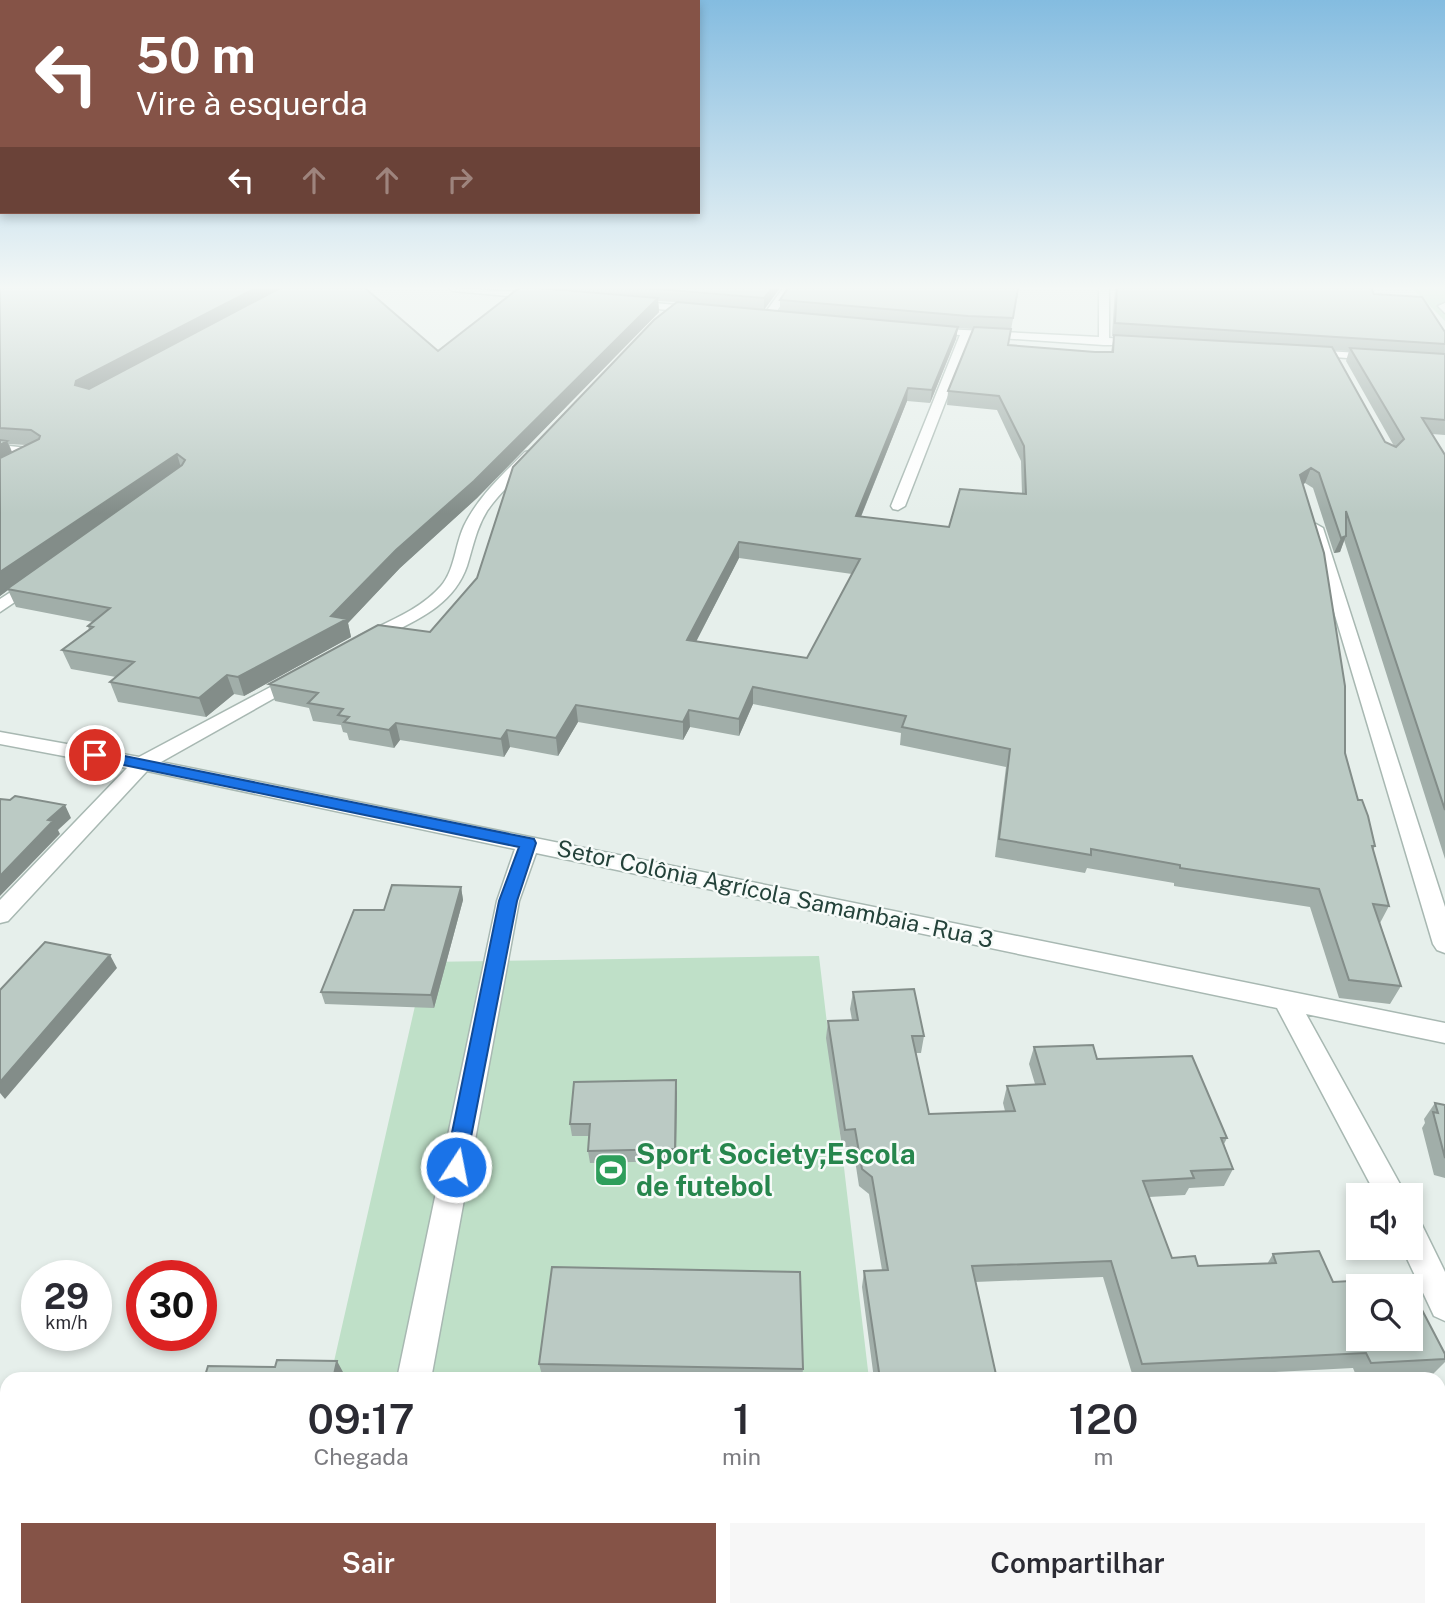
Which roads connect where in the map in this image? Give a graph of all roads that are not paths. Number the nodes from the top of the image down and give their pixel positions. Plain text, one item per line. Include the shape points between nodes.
1 (954, 363) edge
2 (544, 440) edge
3 (0, 449) edge
4 (0, 474) edge
5 (898, 506) dead end
6 (1312, 516) edge
7 (45, 575) edge
8 (0, 607) edge
9 (351, 648) edge
10 (315, 668) edge
11 (0, 738) edge
12 (142, 764) junction
13 (528, 843) junction
14 (0, 915) edge
15 (1445, 944) edge
16 (1285, 999) junction
17 (1445, 1033) edge
18 (1385, 1183) edge
19 (1423, 1260) edge
20 (1445, 1305) edge
21 (415, 1372) edge

1 - 5 street
2 - 9 street via 484,503 447,589 429,605
3 - 4 street via 37,453
6 - 15 street
7 - 8 street
10 - 12 street
11 - 12 street, Setor Colônia Agrícola Samambaia - Rua 3
12 - 13 street, Setor Colônia Agrícola Samambaia - Rua 3
12 - 14 street
13 - 16 street, Setor Colônia Agrícola Samambaia - Rua 3
13 - 21 street via 508,901
16 - 17 street, Setor Colônia Agrícola Samambaia - Rua 3
16 - 18 street
19 - 20 street

